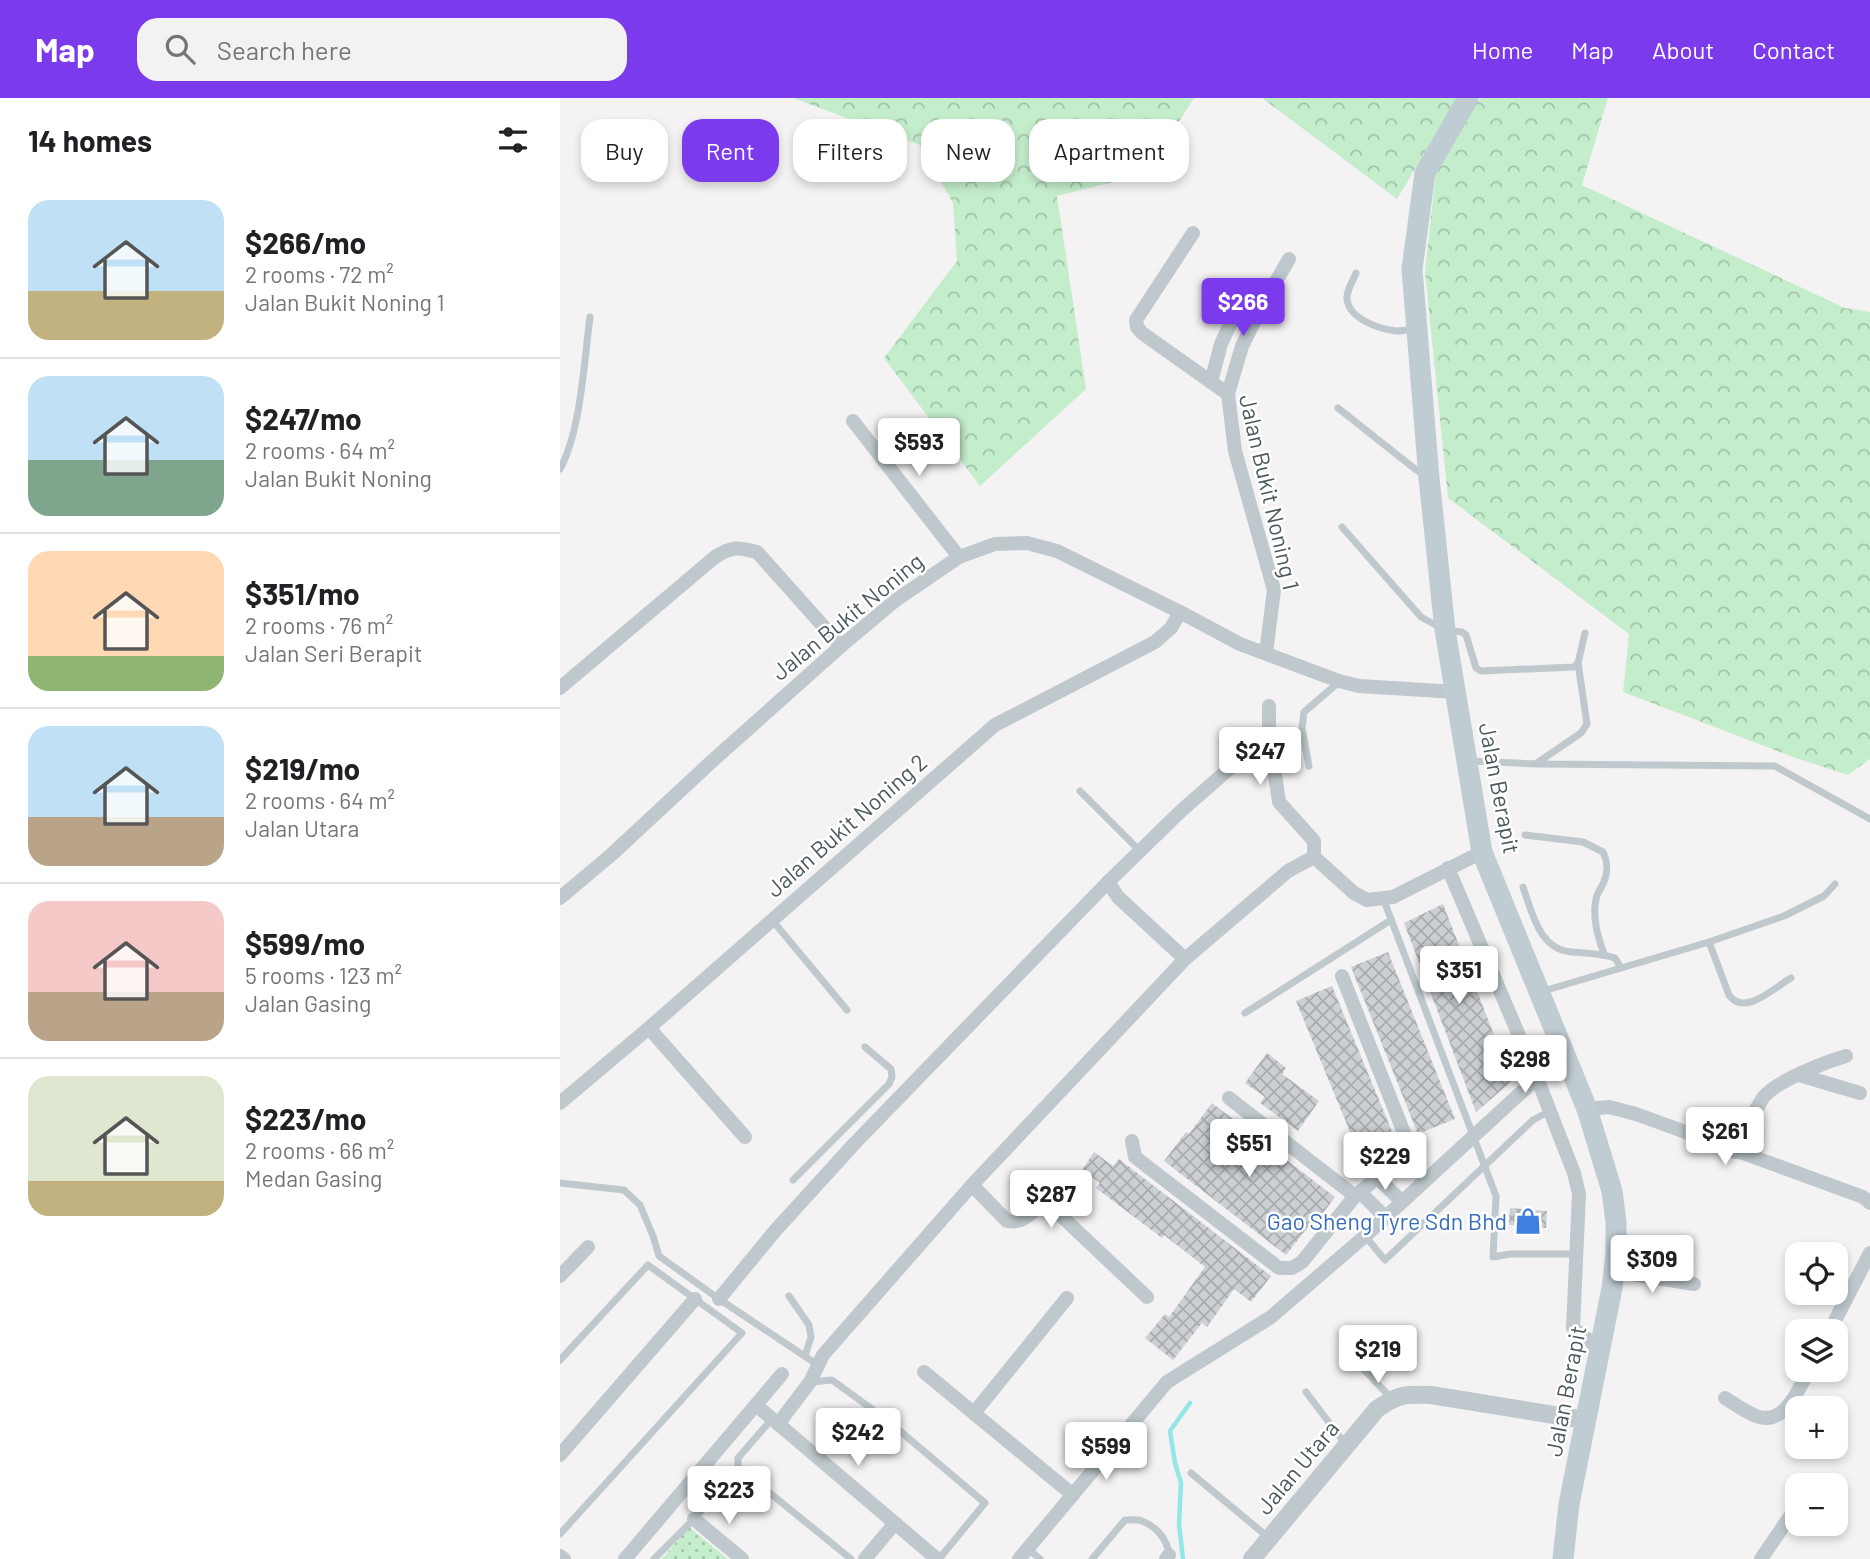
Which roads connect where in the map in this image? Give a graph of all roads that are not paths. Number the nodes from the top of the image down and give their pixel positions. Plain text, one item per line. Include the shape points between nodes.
1 (1468, 98) edge
2 (1194, 233) dead end
3 (1289, 259) dead end
4 (1356, 273) dead end
5 (1248, 285) dead end
6 (590, 317) dead end
7 (1417, 329) junction
8 (1211, 382) junction
9 (1228, 394) junction
10 (1338, 408) dead end
11 (853, 421) dead end
12 (560, 469) edge
13 (1429, 478) junction
14 (1342, 527) dead end
15 (959, 557) junction
16 (1180, 612) junction
17 (1445, 631) junction
18 (1585, 633) dead end
19 (841, 646) junction
20 (1266, 653) junction
21 (1578, 663) junction
22 (1339, 681) junction
23 (560, 688) edge
24 (1456, 692) junction
25 (1269, 706) dead end
26 (1269, 734) junction
27 (1466, 760) junction
28 (1537, 764) junction
29 (1309, 766) dead end
30 (1080, 791) dead end
31 (1870, 819) edge
32 (1525, 835) dead end
33 (1139, 850) junction
34 (1482, 852) junction
35 (1314, 857) junction
36 (1448, 868) junction
37 (1108, 882) junction
38 (1835, 884) dead end
39 (1522, 887) dead end
40 (560, 898) edge
41 (1383, 898) junction
42 (771, 919) junction
43 (1391, 920) junction
44 (1709, 942) junction
45 (1604, 954) junction
46 (1185, 959) junction
47 (1620, 968) junction
48 (1342, 976) dead end
49 (1791, 978) dead end
50 (1539, 992) junction
51 (847, 1010) dead end
52 (1245, 1013) dead end
53 (649, 1028) junction
54 (865, 1047) dead end
55 (1846, 1056) dead end
56 (1567, 1061) junction
57 (1799, 1075) junction
58 (1537, 1079) junction
59 (1860, 1093) dead end
60 (1228, 1098) dead end
61 (560, 1103) edge
62 (1587, 1109) junction
63 (1550, 1111) junction
64 (854, 1119) junction
65 (866, 1131) junction
66 (1474, 1136) junction
67 (745, 1137) dead end
68 (1132, 1141) dead end
69 (1735, 1152) junction
70 (1485, 1166) junction
71 (1378, 1178) junction
72 (793, 1180) dead end
73 (560, 1183) edge
74 (972, 1185) junction
75 (1358, 1194) junction
76 (1402, 1202) junction
77 (1870, 1203) edge
78 (1385, 1217) junction
79 (1365, 1236) junction
80 (588, 1247) dead end
81 (1870, 1252) edge
82 (1576, 1254) junction
83 (1614, 1271) junction
84 (560, 1276) edge
85 (1695, 1284) dead end
86 (789, 1296) dead end
87 (1147, 1297) dead end
88 (1067, 1298) dead end
89 (695, 1299) junction
90 (719, 1300) junction
91 (1836, 1319) edge
92 (1600, 1349) junction
93 (805, 1356) junction
94 (560, 1360) edge
95 (1356, 1361) dead end
96 (818, 1365) junction
97 (925, 1372) dead end
98 (782, 1374) dead end
99 (810, 1382) junction
100 (1803, 1382) edge
101 (1306, 1392) dead end
102 (1725, 1398) dead end
103 (1391, 1399) junction
104 (756, 1405) junction
105 (974, 1413) junction
106 (1586, 1420) junction
107 (776, 1421) junction
108 (1347, 1446) junction
109 (560, 1455) edge
110 (738, 1467) junction
111 (1191, 1473) dead end
112 (1073, 1495) junction
113 (694, 1519) junction
114 (895, 1523) junction
115 (1785, 1523) edge
116 (560, 1534) edge
117 (1270, 1538) junction
118 (1023, 1554) edge
119 (1568, 1554) edge
120 (1168, 1557) edge
121 (625, 1559) edge
122 (654, 1559) edge
123 (742, 1559) edge
124 (850, 1559) edge
125 (865, 1559) edge
126 (938, 1559) edge
127 (1040, 1559) edge
128 (1092, 1559) edge
129 (1252, 1559) edge
130 (1760, 1559) edge

1 - 7 main road, Jalan Berapit via 1425,173 1412,269
2 - 8 street, Jalan Bukit Noning 1 via 1136,320 1142,333
3 - 9 street via 1242,345
4 - 7 lane via 1346,296 1356,316 1396,331
5 - 8 street via 1221,344
6 - 12 lane via 578,411
7 - 13 main road, Jalan Berapit
8 - 9 street, Jalan Bukit Noning 1
9 - 20 street, Jalan Bukit Noning 1 via 1235,451 1275,590
10 - 13 lane
11 - 15 street
13 - 17 main road, Jalan Berapit
14 - 17 lane via 1421,617
15 - 16 street, Jalan Bukit Noning via 995,544 1027,543 1057,551
15 - 19 street, Jalan Bukit Noning via 896,600
16 - 20 street, Jalan Bukit Noning
16 - 42 street, Jalan Bukit Noning 2 via 1156,642 995,725
17 - 21 lane via 1466,635 1481,671 1574,667
17 - 24 main road, Jalan Berapit
18 - 21 lane
19 - 23 street via 757,552 729,548
19 - 40 street, Jalan Bukit Noning
20 - 22 street, Jalan Bukit Noning
21 - 28 lane via 1587,724
22 - 24 street, Jalan Bukit Noning
22 - 29 lane via 1304,712
24 - 27 main road, Jalan Berapit
25 - 26 street
26 - 33 street
26 - 35 street via 1279,802 1314,841
27 - 28 lane
27 - 34 main road, Jalan Berapit
28 - 31 lane via 1775,766
30 - 33 lane
32 - 45 lane via 1583,842 1603,852 1607,873 1594,909
33 - 37 street
34 - 36 street
34 - 50 main road, Jalan Berapit
35 - 41 street via 1354,893 1367,900
35 - 46 street via 1288,872
36 - 41 street
36 - 58 street
37 - 46 street via 1118,897
37 - 65 street
38 - 44 lane via 1824,896 1784,916
39 - 45 lane via 1538,930 1548,942 1569,952
41 - 43 lane
42 - 51 lane
42 - 53 street, Jalan Bukit Noning 2
43 - 52 lane
43 - 66 lane
44 - 47 lane
44 - 49 lane via 1728,995 1739,1004 1752,1002
45 - 47 lane via 1615,958
46 - 74 street
47 - 50 lane
48 - 71 street via 1408,1143 1405,1155
50 - 56 main road, Jalan Berapit
53 - 61 street, Jalan Bukit Noning 2
53 - 67 street
54 - 64 lane via 891,1069 892,1077
55 - 57 street
56 - 58 street
56 - 62 main road, Jalan Berapit
57 - 59 street
57 - 69 street via 1764,1096
58 - 63 street
58 - 66 street
60 - 75 street
62 - 69 street via 1609,1107 1636,1114
62 - 83 main road, Jalan Berapit via 1612,1191
63 - 70 lane via 1533,1120
63 - 82 street via 1579,1194
64 - 65 lane
64 - 72 lane
65 - 90 street
66 - 70 lane
66 - 76 street
68 - 75 street via 1135,1157 1279,1268 1302,1262
69 - 77 street
70 - 79 lane via 1385,1260
70 - 82 lane via 1496,1196 1493,1257
71 - 75 street
71 - 76 street
73 - 90 lane via 624,1190 640,1205 659,1256
74 - 87 street via 1007,1222 1021,1221 1042,1206 1056,1211
74 - 96 street
75 - 78 street
76 - 78 street
78 - 79 street
79 - 112 street via 1271,1317 1167,1382
80 - 84 street
81 - 91 street
82 - 92 street via 1573,1328
83 - 85 street
83 - 92 main road, Jalan Berapit
86 - 93 lane via 809,1325 811,1337
88 - 105 street
89 - 94 lane via 648,1265
89 - 109 street
89 - 116 lane via 742,1332
90 - 93 lane
92 - 106 main road, Jalan Berapit
93 - 96 lane
95 - 103 lane
96 - 99 street
97 - 105 street
98 - 104 street
99 - 107 street
99 - 126 lane via 832,1380 985,1503
100 - 102 street via 1782,1412 1769,1419
101 - 108 lane
103 - 106 street via 1431,1395
103 - 108 street, Jalan Utara
104 - 107 street
104 - 121 street
105 - 112 street
106 - 119 main road, Jalan Berapit via 1569,1504
107 - 110 lane via 738,1458
107 - 114 street
108 - 117 street, Jalan Utara
110 - 113 lane
110 - 124 lane
111 - 117 lane
112 - 118 street
113 - 122 lane
113 - 123 street
114 - 125 street
114 - 126 street
115 - 130 street
117 - 129 street, Jalan Utara
118 - 127 lane
120 - 128 lane via 1168,1545 1157,1531 1141,1521 1125,1520

